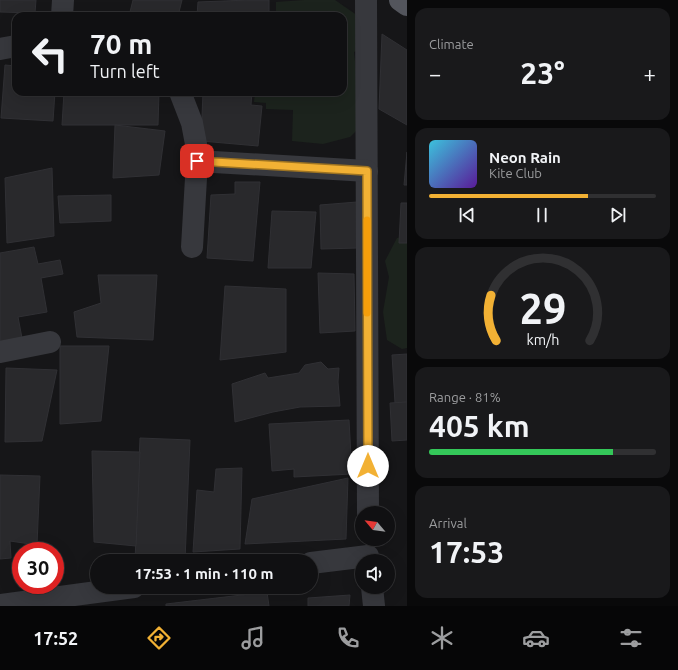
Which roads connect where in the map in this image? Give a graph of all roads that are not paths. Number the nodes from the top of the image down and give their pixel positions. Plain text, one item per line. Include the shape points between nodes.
1 (63, 0) edge
2 (366, 0) edge
3 (400, 0) edge
4 (407, 5) edge
5 (62, 12) edge
6 (12, 47) edge
7 (0, 49) edge
8 (182, 96) edge
9 (197, 161) junction
10 (367, 171) junction
11 (192, 247) dead end
12 (50, 342) dead end
13 (0, 352) edge
14 (368, 506) edge
15 (368, 552) edge
16 (318, 562) edge
17 (90, 593) edge
18 (373, 594) edge
19 (0, 605) edge
20 (374, 606) edge

1 - 5 street
2 - 10 street
3 - 4 main road
6 - 7 street
8 - 9 street via 192,123
9 - 10 street
9 - 11 street
10 - 14 street
12 - 13 street
15 - 16 street
17 - 19 street
18 - 20 street

